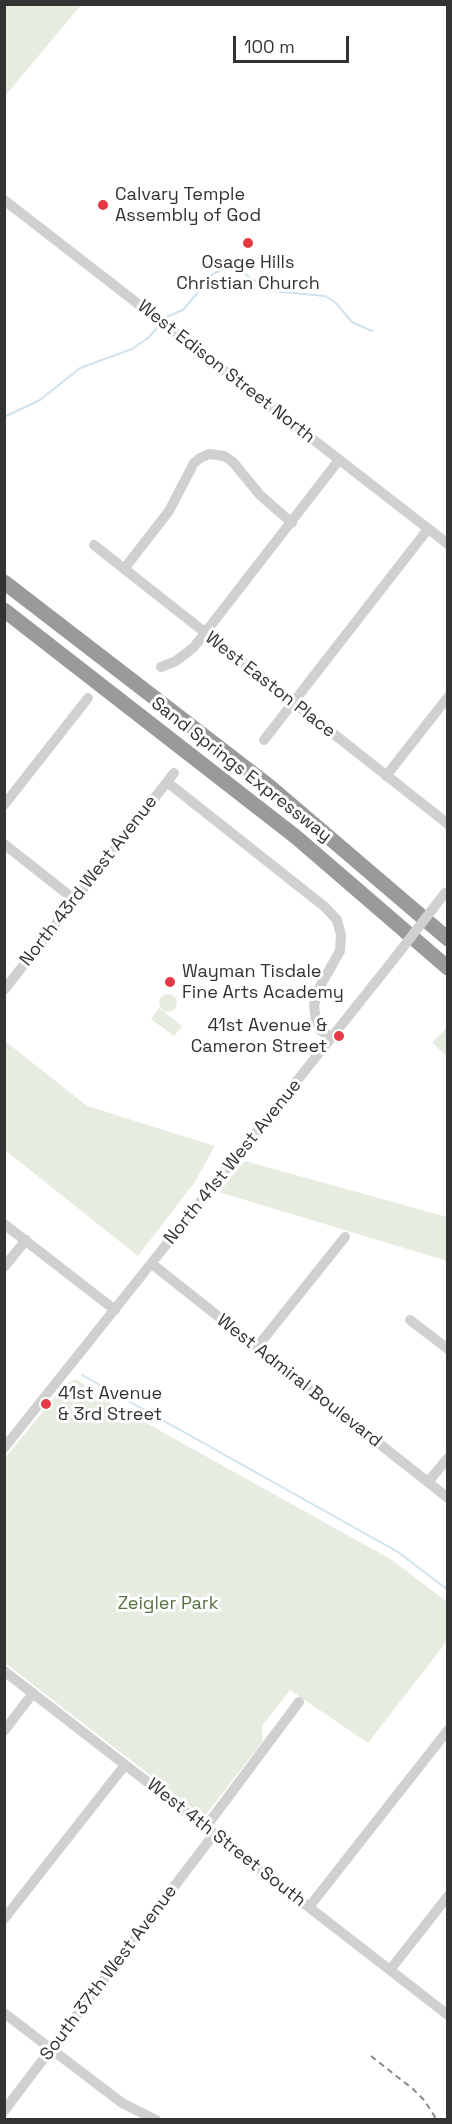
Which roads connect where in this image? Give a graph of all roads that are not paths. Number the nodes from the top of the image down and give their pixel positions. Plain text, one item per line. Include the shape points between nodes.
1 (4, 200) edge
2 (339, 460) junction
3 (292, 523) junction
4 (428, 529) junction
5 (94, 544) dead end
6 (447, 544) edge
7 (124, 569) junction
8 (4, 582) edge
9 (4, 610) edge
10 (205, 633) junction
11 (161, 668) dead end
12 (88, 698) dead end
13 (447, 698) edge
14 (293, 702) junction
15 (264, 740) dead end
16 (386, 776) junction
17 (4, 805) edge
18 (447, 824) edge
19 (4, 844) edge
20 (446, 892) edge
21 (75, 900) junction
22 (447, 939) edge
23 (447, 968) edge
24 (4, 990) edge
25 (332, 1038) junction
26 (4, 1224) edge
27 (345, 1237) dead end
28 (26, 1240) junction
29 (152, 1264) junction
30 (4, 1268) edge
31 (115, 1310) junction
32 (410, 1320) dead end
33 (257, 1347) junction
34 (447, 1349) edge
35 (7, 1441) edge
36 (447, 1458) edge
37 (428, 1482) junction
38 (447, 1498) edge
39 (4, 1671) edge
40 (33, 1693) junction
41 (299, 1702) dead end
42 (447, 1730) edge
43 (4, 1731) edge
44 (125, 1765) junction
45 (210, 1831) junction
46 (447, 1896) edge
47 (309, 1907) junction
48 (4, 1919) edge
49 (390, 1970) junction
50 (4, 2013) edge
51 (447, 2015) edge
52 (51, 2049) junction
53 (4, 2111) edge
54 (156, 2120) edge

1 - 2 street, West Edison Street North
2 - 3 street
2 - 4 street, West Edison Street North
3 - 7 street via 260,495 232,462 224,456 204,456 194,463 169,511
3 - 10 street
4 - 6 street, West Edison Street North
4 - 14 street
5 - 7 street, West Easton Place
7 - 10 street, West Easton Place
8 - 22 highway, Sand Springs Expressway via 269,786
9 - 23 highway, Sand Springs Expressway via 296,837
10 - 11 street via 188,652
10 - 14 street, West Easton Place
12 - 17 street
13 - 16 street
14 - 15 street
14 - 16 street, West Easton Place
16 - 18 street, West Easton Place
19 - 21 street
20 - 25 street, North 41st West Avenue, bridge
21 - 24 street, North 43rd West Avenue
21 - 25 street, North 43rd West Avenue via 171,777 326,907 337,921 340,951 314,1005 316,1021
25 - 29 street, North 41st West Avenue
26 - 28 street
27 - 33 street
28 - 30 street
28 - 31 street
29 - 31 street, North 41st West Avenue
29 - 33 street, West Admiral Boulevard
31 - 35 street, North 41st West Avenue
32 - 34 street
33 - 37 street, West Admiral Boulevard
36 - 37 street
37 - 38 street, West Admiral Boulevard
39 - 40 street, West 4th Street South
40 - 43 street
40 - 44 street, West 4th Street South
41 - 45 street, South 37th West Avenue
42 - 47 street
44 - 45 street, West 4th Street South
44 - 48 street
45 - 47 street, West 4th Street South
45 - 52 street, South 37th West Avenue
46 - 49 street
47 - 49 street, West 4th Street South
49 - 51 street, West 4th Street South
50 - 52 street
52 - 53 street, South 37th West Avenue
52 - 54 street via 122,2103

